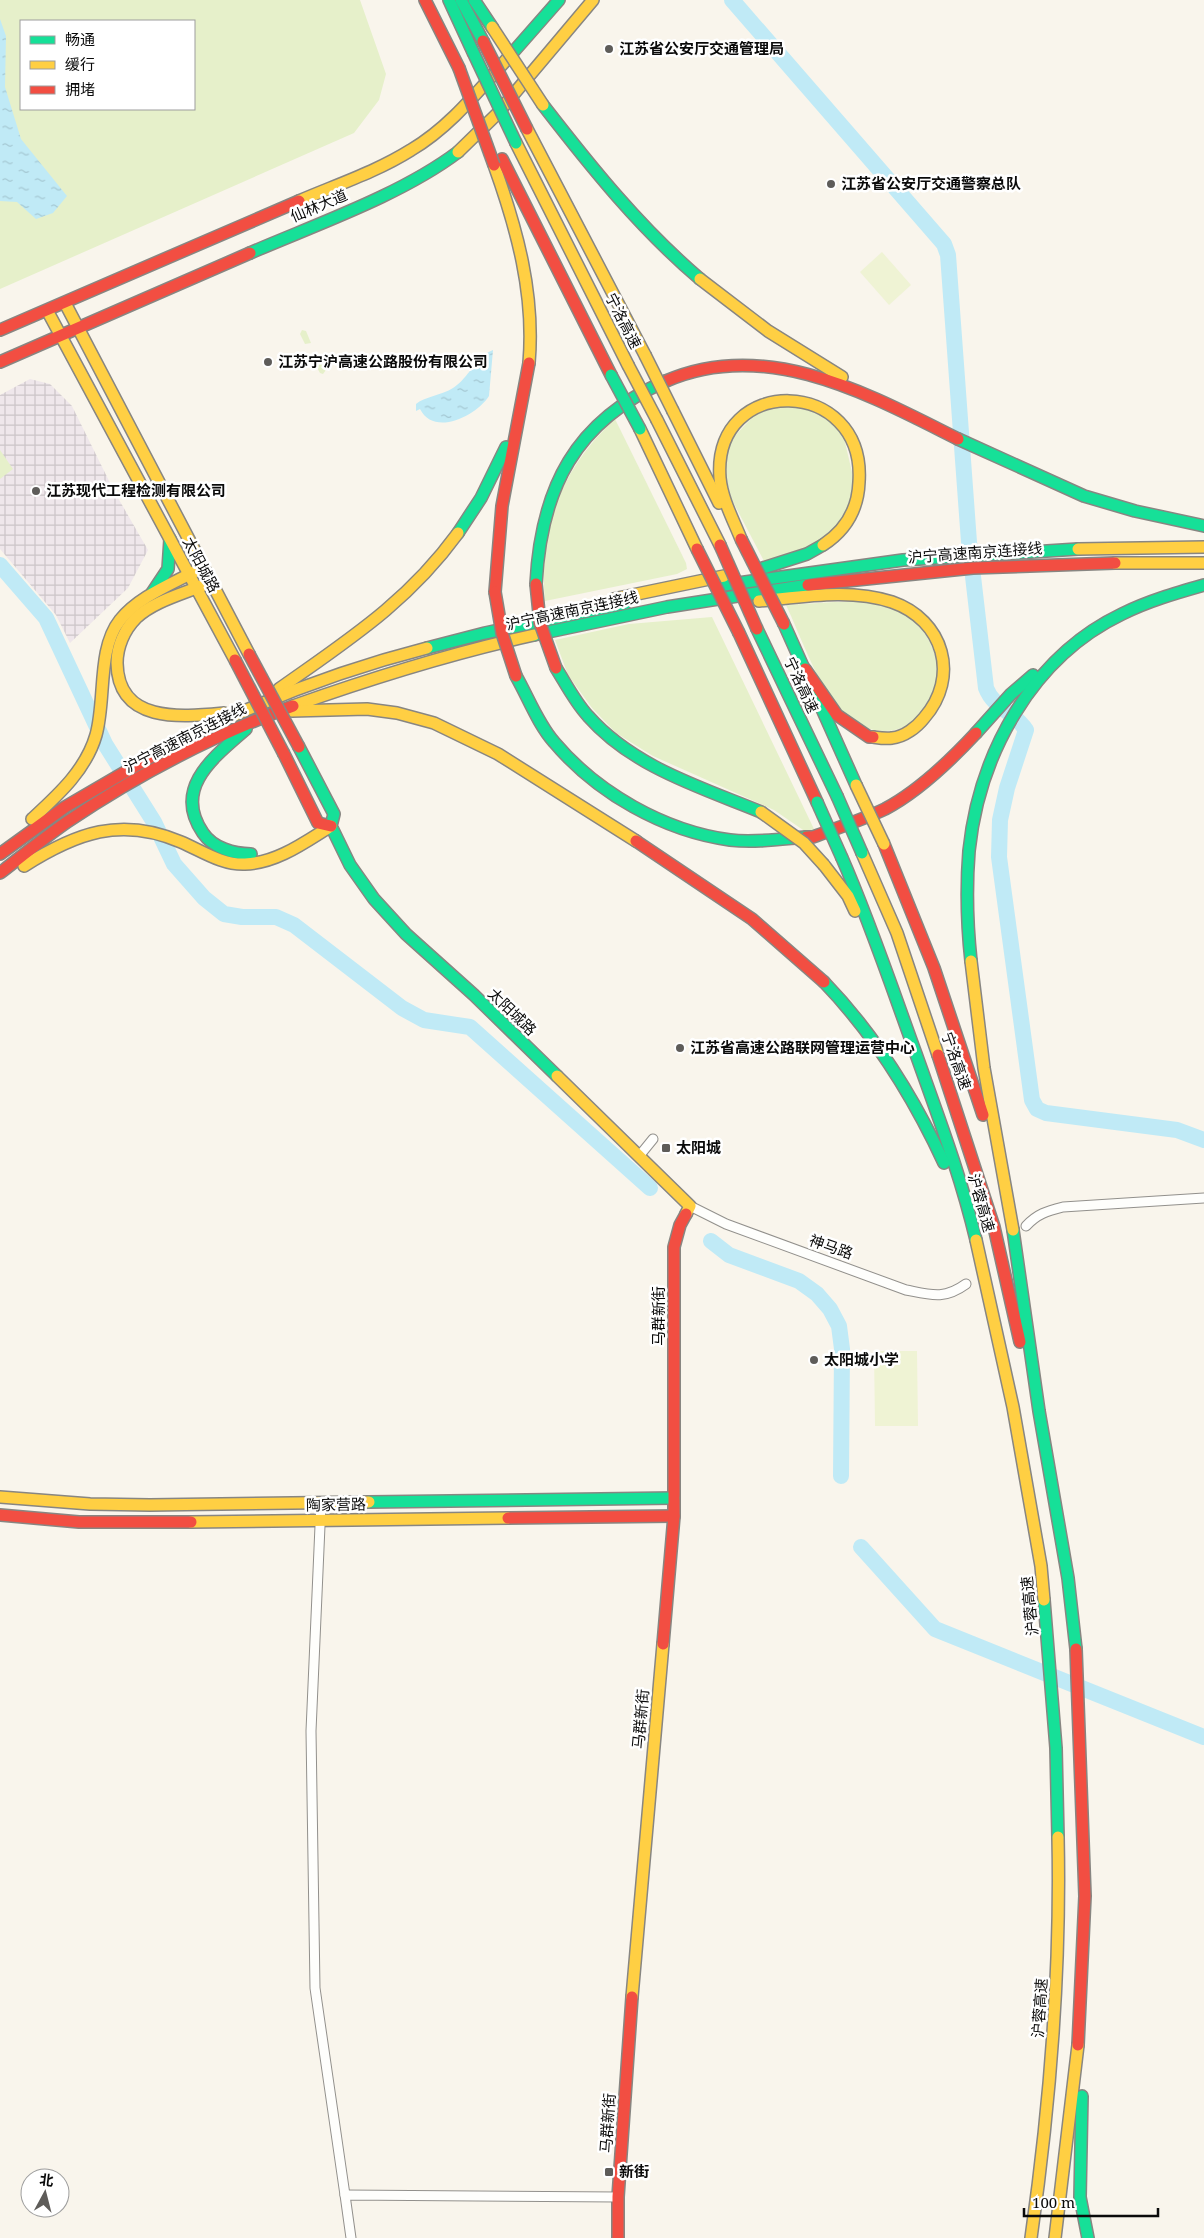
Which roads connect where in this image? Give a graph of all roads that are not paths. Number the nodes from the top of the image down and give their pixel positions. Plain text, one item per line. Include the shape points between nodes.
1 (425, 0) edge
2 (449, 0) edge
3 (462, 0) edge
4 (474, 0) edge
5 (559, 0) edge
6 (593, 0) edge
7 (498, 162) junction
8 (64, 304) junction
9 (48, 312) junction
10 (0, 330) edge
11 (77, 330) junction
12 (61, 336) junction
13 (0, 362) edge
14 (894, 408) junction
15 (518, 419) junction
16 (1204, 526) edge
17 (170, 539) junction
18 (741, 539) junction
19 (1204, 547) edge
20 (1204, 562) edge
21 (203, 567) junction
22 (189, 576) junction
23 (211, 582) junction
24 (1204, 585) edge
25 (197, 589) junction
26 (149, 597) junction
27 (630, 614) junction
28 (556, 616) junction
29 (1061, 652) junction
30 (804, 669) junction
31 (266, 700) junction
32 (241, 710) junction
33 (272, 712) junction
34 (259, 717) junction
35 (334, 814) junction
36 (318, 823) junction
37 (331, 826) junction
38 (0, 849) edge
39 (0, 854) edge
40 (0, 873) edge
41 (0, 883) edge
42 (893, 989) junction
43 (653, 1139) dead end
44 (640, 1155) junction
45 (1204, 1198) edge
46 (690, 1206) junction
47 (1012, 1224) junction
48 (1026, 1226) dead end
49 (976, 1236) junction
50 (966, 1284) dead end
51 (1040, 1417) junction
52 (0, 1497) edge
53 (674, 1498) junction
54 (320, 1502) junction
55 (0, 1515) edge
56 (674, 1516) junction
57 (320, 1520) junction
58 (1082, 1997) junction
59 (345, 2195) junction
60 (618, 2197) junction
61 (351, 2238) edge
62 (618, 2238) edge
63 (1031, 2238) edge
64 (1054, 2238) edge
65 (1088, 2238) edge

1 - 7 main road, bridge via 459,68
2 - 51 main road, 宁洛高速, bridge via 516,143 720,545 897,933 994,1226 1006,1287
3 - 18 main road, bridge via 714,495
4 - 14 main road, bridge via 543,105 656,239 699,279 801,353
5 - 8 main road, 仙林大道 via 457,116 412,150
6 - 11 main road, 仙林大道 via 496,114 465,147 441,165 402,186
7 - 15 main road via 523,253 529,307 528,372
7 - 42 main road, bridge via 640,429 739,633 863,906
8 - 9 main road, 仙林大道
8 - 11 main road, 太阳城路
9 - 10 main road, 仙林大道
9 - 12 main road, 太阳城路
11 - 12 main road, 仙林大道
11 - 21 main road, 太阳城路
12 - 13 main road, 仙林大道
12 - 17 main road, 太阳城路
14 - 16 main road via 1062,488 1161,518
14 - 42 main road, bridge via 802,371 752,364 697,370 639,393 614,410 570,458 546,506 541,524 536,584 540,624 548,651 588,717 634,755 761,812 804,843 848,896
15 - 29 main road, bridge via 496,546 496,592 502,632 516,676 554,741 588,776 644,813 693,832 730,840 813,837 884,809 908,795 959,751 1011,694
15 - 31 main road via 467,521 435,564 369,626
17 - 22 main road, 太阳城路
17 - 26 main road via 168,569
18 - 28 main road via 720,479 723,442 732,426 755,407 771,401 803,402 821,407 839,421 852,440 860,467 861,485 856,506 844,529 832,540 816,551 775,566 607,600
18 - 30 main road, bridge
19 - 28 main road, 沪宁高速南京连接线 via 1079,548 961,554 772,576
20 - 27 main road, 沪宁高速南京连接线 via 1042,563 982,567 774,588
21 - 22 main road
21 - 23 main road, 太阳城路
22 - 25 main road, 太阳城路
22 - 26 main road
23 - 25 main road
23 - 35 main road, 太阳城路, bridge
24 - 29 main road via 1149,601 1116,616
25 - 32 main road via 137,617 124,632 117,650 116,668 122,688 133,702 151,712 171,716
25 - 36 main road, 太阳城路, bridge
26 - 38 main road via 121,619 109,637 95,736 78,770 66,786
27 - 30 main road via 833,595 883,600 921,618 940,645 946,673 938,700 918,727 894,738 876,739 861,734 843,721
27 - 33 main road, 沪宁高速南京连接线 via 426,661
28 - 31 main road, 沪宁高速南京连接线 via 383,659
29 - 47 main road via 1021,702 986,773 975,813 969,861 967,930 978,1028
30 - 47 main road, bridge via 922,935 984,1117
31 - 32 main road, 沪宁高速南京连接线
32 - 39 main road, 沪宁高速南京连接线 via 131,765 58,811
33 - 34 main road, 沪宁高速南京连接线
33 - 49 main road via 376,709 412,715 442,725 510,762 731,904 815,973 872,1038 897,1074 937,1146
34 - 36 main road via 213,757 194,784 191,800 197,827 218,846 244,854 260,853
34 - 40 main road, 沪宁高速南京连接线 via 138,777 66,823
35 - 36 main road
35 - 37 main road
36 - 37 main road
37 - 41 main road via 277,856 246,864 229,863 152,831 103,829 80,834 58,845
37 - 44 main road, 太阳城路 via 350,865 374,899 406,934
42 - 49 main road, 沪蓉高速 via 948,1144
43 - 44 street
44 - 46 main road, 太阳城路
45 - 48 street via 1063,1207 1045,1211
46 - 50 street, 神马路 via 726,1224 906,1290 932,1296 953,1293
46 - 53 main road, 马群新街 via 680,1225 674,1248
47 - 51 main road
49 - 63 main road, 沪蓉高速 via 1028,1485 1052,1686 1059,1873 1057,1993 1046,2132
51 - 58 main road via 1068,1581 1077,1666 1085,1923
52 - 54 main road, 陶家营路 via 142,1505
53 - 54 main road, 陶家营路
53 - 56 main road, 马群新街
54 - 57 street
55 - 57 main road, 陶家营路 via 140,1524
56 - 57 main road, 陶家营路
56 - 60 main road, 马群新街
57 - 59 street via 311,1731 315,1978
58 - 64 main road via 1069,2147
58 - 65 main road via 1083,2148 1080,2197
59 - 60 street
59 - 61 street
60 - 62 main road, 马群新街

